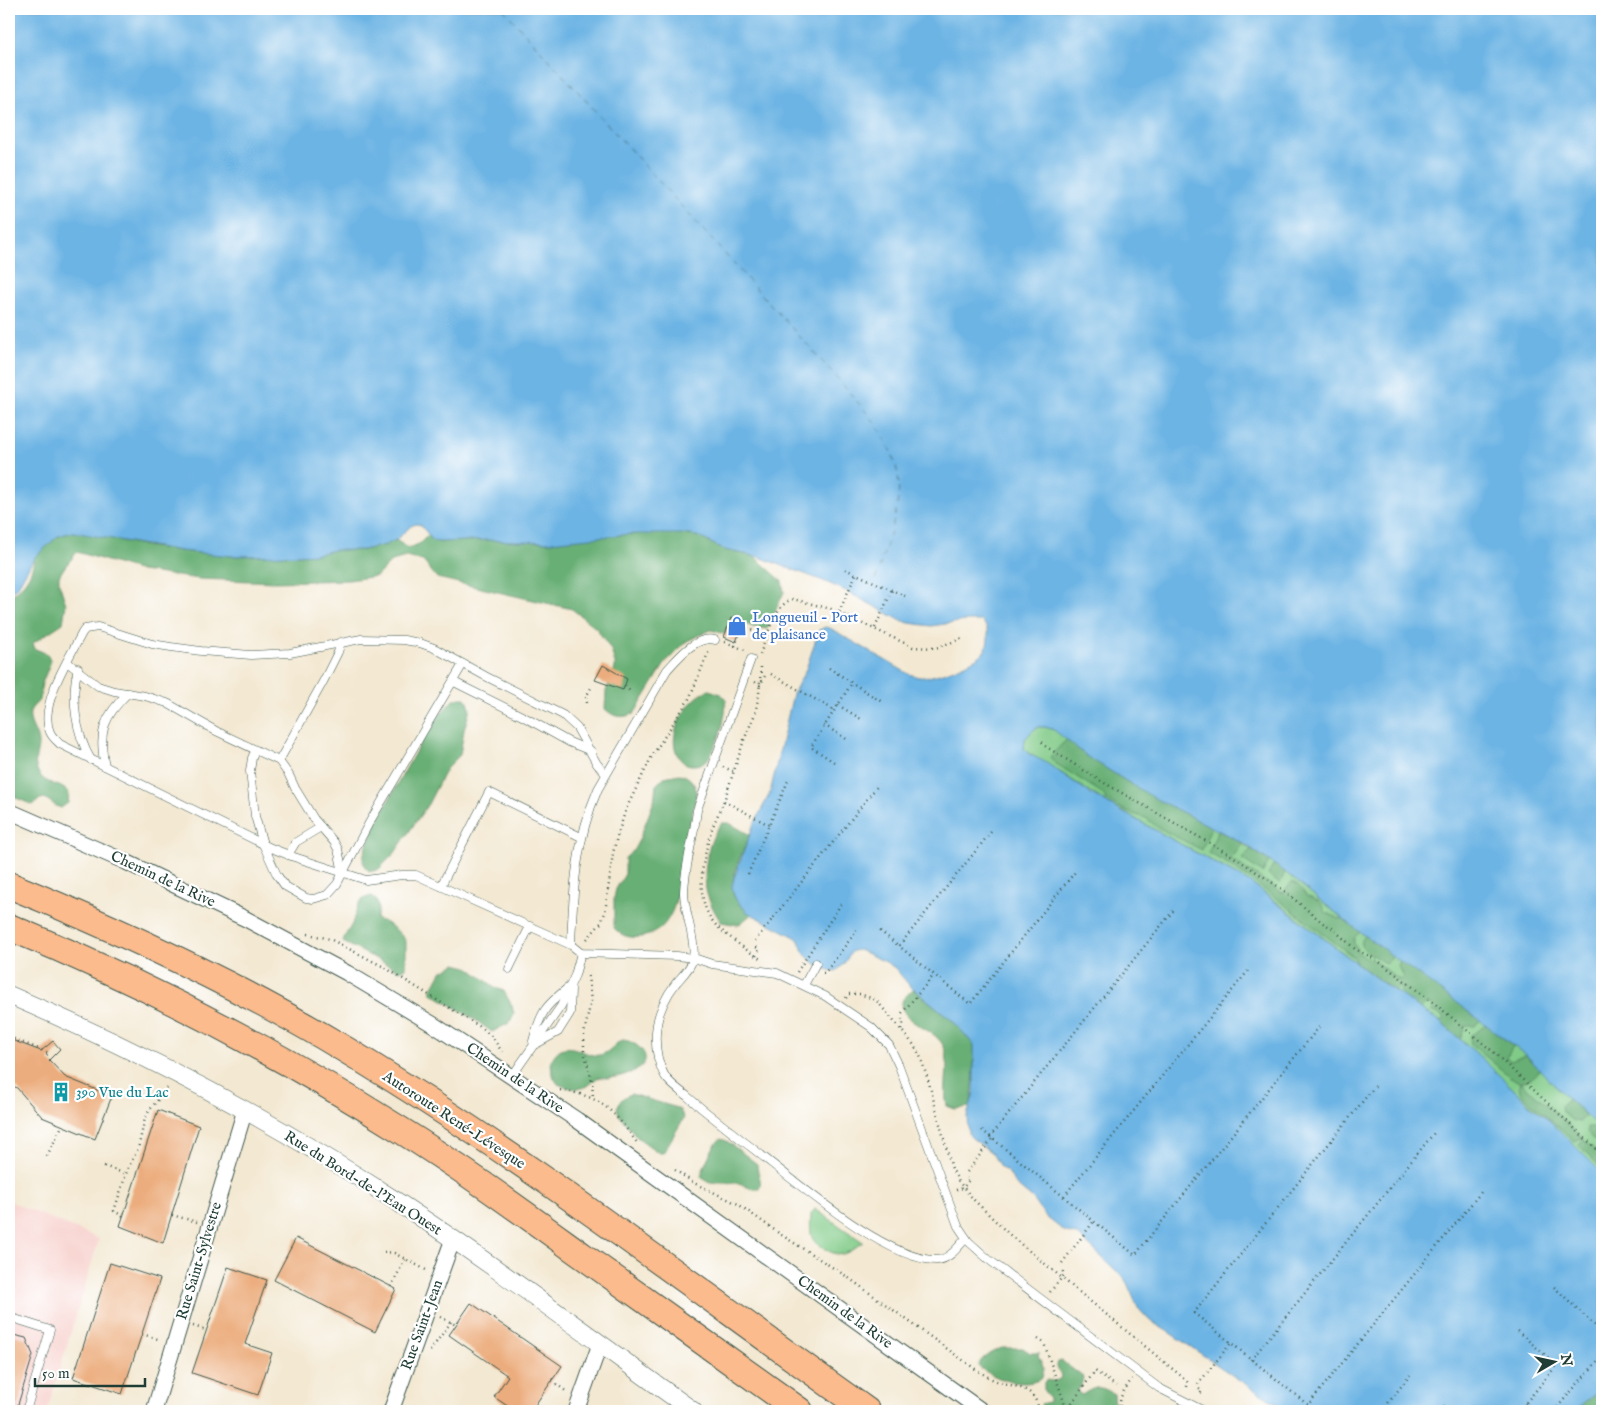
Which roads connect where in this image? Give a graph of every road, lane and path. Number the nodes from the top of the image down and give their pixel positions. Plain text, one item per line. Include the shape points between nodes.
1 (846, 569) dead end
2 (856, 574) junction
3 (892, 590) junction
4 (905, 596) dead end
5 (839, 612) junction
6 (875, 628) junction
7 (768, 635) junction
8 (726, 638) dead end
9 (963, 638) dead end
10 (715, 640) dead end
11 (341, 642) junction
12 (735, 646) junction
13 (710, 650) dead end
14 (751, 659) dead end
15 (68, 662) junction
16 (463, 664) junction
17 (761, 664) dead end
18 (78, 668) junction
19 (829, 668) dead end
20 (771, 674) dead end
21 (765, 676) dead end
22 (454, 682) junction
23 (754, 682) dead end
24 (852, 683) junction
25 (760, 685) junction
26 (592, 686) dead end
27 (625, 686) dead end
28 (630, 691) dead end
29 (128, 693) junction
30 (882, 702) dead end
31 (587, 703) dead end
32 (838, 705) junction
33 (834, 710) junction
34 (861, 719) dead end
35 (824, 726) junction
36 (848, 740) dead end
37 (1042, 742) dead end
38 (591, 750) junction
39 (255, 751) junction
40 (91, 760) junction
41 (279, 762) junction
42 (834, 762) dead end
43 (105, 766) junction
44 (723, 766) dead end
45 (733, 771) junction
46 (606, 774) junction
47 (788, 781) dead end
48 (879, 784) dead end
49 (723, 801) junction
50 (9, 811) edge
51 (769, 825) junction
52 (321, 827) junction
53 (991, 832) dead end
54 (581, 838) junction
55 (263, 844) junction
56 (288, 855) junction
57 (1075, 872) dead end
58 (343, 873) junction
59 (748, 874) dead end
60 (9, 885) edge
61 (441, 886) junction
62 (841, 904) dead end
63 (1173, 911) dead end
64 (530, 926) junction
65 (9, 927) edge
66 (857, 930) dead end
67 (880, 931) dead end
68 (587, 939) dead end
69 (755, 941) dead end
70 (571, 945) junction
71 (899, 946) junction
72 (756, 947) dead end
73 (581, 953) junction
74 (756, 956) junction
75 (694, 958) junction
76 (766, 962) dead end
77 (816, 963) dead end
78 (799, 968) dead end
79 (509, 969) dead end
80 (1248, 971) dead end
81 (825, 973) dead end
82 (934, 975) junction
83 (588, 976) dead end
84 (571, 985) junction
85 (804, 985) junction
86 (9, 995) edge
87 (846, 998) dead end
88 (902, 1013) dead end
89 (902, 1018) dead end
90 (1319, 1027) dead end
91 (901, 1028) junction
92 (9, 1037) edge
93 (532, 1046) junction
94 (45, 1056) dead end
95 (512, 1076) junction
96 (1375, 1086) dead end
97 (168, 1088) dead end
98 (554, 1088) dead end
99 (593, 1098) junction
100 (245, 1110) junction
101 (62, 1126) dead end
102 (982, 1130) dead end
103 (1434, 1133) dead end
104 (991, 1138) junction
105 (640, 1148) dead end
106 (1602, 1154) edge
107 (47, 1156) dead end
108 (104, 1166) dead end
109 (672, 1169) dead end
110 (967, 1172) dead end
111 (126, 1174) junction
112 (967, 1178) dead end
113 (964, 1188) junction
114 (1482, 1191) dead end
115 (1063, 1197) junction
116 (172, 1215) dead end
117 (124, 1216) dead end
118 (1094, 1222) junction
119 (210, 1226) junction
120 (966, 1238) junction
121 (453, 1239) junction
122 (384, 1252) dead end
123 (405, 1259) junction
124 (1062, 1263) dead end
125 (1062, 1269) dead end
126 (439, 1277) junction
127 (1062, 1278) junction
128 (391, 1287) dead end
129 (1554, 1287) dead end
130 (1043, 1301) junction
131 (9, 1318) edge
132 (451, 1322) dead end
133 (1517, 1331) dead end
134 (1602, 1332) edge
135 (142, 1334) dead end
136 (1038, 1339) dead end
137 (600, 1344) junction
138 (1231, 1344) junction
139 (174, 1345) junction
140 (426, 1355) dead end
141 (1602, 1356) edge
142 (1252, 1360) junction
143 (1410, 1374) dead end
144 (1198, 1384) dead end
145 (1116, 1386) dead end
146 (1199, 1389) dead end
147 (1124, 1390) dead end
148 (1447, 1403) dead end
149 (1525, 1403) junction
150 (26, 1411) edge
151 (154, 1411) edge
152 (392, 1411) edge
153 (576, 1411) edge
154 (693, 1411) edge
155 (800, 1411) edge
156 (867, 1411) edge
157 (982, 1411) edge
158 (1039, 1411) edge
159 (1056, 1411) edge
160 (1066, 1411) edge
161 (1121, 1411) edge
162 (1204, 1411) edge
163 (1382, 1411) edge
164 (1440, 1411) edge
165 (1519, 1411) edge
166 (1535, 1411) edge
167 (1554, 1411) edge

1 - 2 path
2 - 3 path
2 - 5 path
3 - 4 path
3 - 6 path
5 - 6 path
5 - 7 path via 788,600 780,607
6 - 9 path via 918,648 943,647
7 - 12 path via 742,627
7 - 12 path via 760,656
8 - 12 path via 725,642
10 - 46 lane via 698,642 667,670
11 - 15 lane via 290,653 222,653 152,644 91,627 82,632
11 - 16 lane via 404,640 434,648
11 - 41 lane
13 - 68 path via 688,699 652,756 626,809 613,853 605,913
14 - 75 lane via 697,810 684,892
15 - 18 lane
15 - 40 lane via 49,701 48,723 60,744
16 - 22 lane
16 - 38 lane via 563,715 577,728
17 - 25 path
18 - 29 lane via 98,686
18 - 40 lane via 74,685 76,708 83,743
19 - 24 path
20 - 33 path
21 - 25 path
22 - 38 lane
22 - 58 lane
23 - 25 path
24 - 30 path
24 - 32 path
25 - 45 path via 755,714
26 - 31 path via 586,697
27 - 28 path
29 - 39 lane via 167,703
29 - 43 lane via 112,710 102,733
32 - 33 path
32 - 34 path
33 - 35 path
35 - 36 path
35 - 42 path via 811,747
37 - 106 path via 1282,889 1355,949 1377,960 1491,1050
38 - 46 lane
39 - 41 lane
39 - 55 lane via 250,771 255,816
40 - 43 lane
41 - 52 lane
43 - 55 lane
44 - 45 path
45 - 49 path
46 - 54 lane via 590,806
47 - 51 path
48 - 69 path
49 - 51 path
49 - 74 path via 706,852 702,875 704,897 714,923
50 - 95 street, Chemin de la Rive via 184,888 283,938 426,1020
51 - 59 path
52 - 56 lane via 296,842
52 - 58 lane via 338,850
53 - 71 path
54 - 61 lane via 489,792
54 - 70 lane via 574,886
55 - 56 lane
55 - 58 lane via 284,886 306,898 327,895
56 - 58 lane
57 - 82 path via 970,1004
58 - 61 lane via 372,880 409,874
60 - 156 highway, Autoroute René-Lévesque via 206,974 359,1058 492,1143
61 - 64 lane
62 - 78 path
63 - 104 path
64 - 70 lane
64 - 79 lane
65 - 155 highway via 194,1012 392,1124
66 - 81 path
67 - 71 path
70 - 73 lane
71 - 82 path
72 - 74 path via 759,949
73 - 75 lane
73 - 84 lane
74 - 76 path
75 - 85 lane via 777,973
75 - 120 lane via 667,997 658,1020 657,1052 668,1080 831,1209 889,1246 918,1258 941,1260
77 - 85 lane
80 - 115 path
82 - 88 path
83 - 99 path via 591,1001 583,1040
84 - 93 lane via 550,1001 539,1018
84 - 93 lane via 570,1012 558,1032
85 - 120 lane via 871,1027 889,1045 954,1217
86 - 100 street, Rue du Bord-de-l'Eau Ouest via 142,1055
87 - 91 path via 849,994 860,994 876,1000
89 - 91 path
90 - 118 path via 1135,1255
91 - 113 path via 925,1070 947,1154 955,1177
92 - 94 path via 48,1053
93 - 95 lane
95 - 157 street, Chemin de la Rive
96 - 138 path via 1194,1313
97 - 111 path via 147,1114 138,1149
98 - 99 path, Chemin de la Rive
99 - 105 path, Chemin de la Rive via 614,1114
100 - 119 street, Rue Saint-Sylvestre
100 - 121 street, Rue du Bord-de-l'Eau Ouest via 325,1156
101 - 107 path
102 - 104 path
103 - 142 path
104 - 110 path
104 - 115 path
108 - 111 path
109 - 158 path, Chemin de la Rive via 738,1204 978,1371 1025,1389 1035,1398
111 - 117 path via 114,1208
112 - 113 path via 970,1182
113 - 127 path via 1011,1236
114 - 142 path via 1308,1405
115 - 118 path
116 - 119 path
118 - 124 path
119 - 139 street, Rue Saint-Sylvestre
120 - 130 lane
121 - 126 street, Rue Saint-Jean
121 - 137 street, Rue du Bord-de-l'Eau Ouest
122 - 123 path
123 - 126 path
123 - 128 path
125 - 127 path
126 - 152 street, Rue Saint-Jean
127 - 130 path
127 - 146 path via 1186,1380 1186,1390 1199,1396 1202,1391
129 - 134 path
130 - 162 lane via 1159,1388
131 - 150 lane via 50,1330
132 - 140 path
133 - 149 path via 1557,1365
135 - 139 path
136 - 160 path via 1044,1343
137 - 153 street
137 - 154 street, Rue du Bord-de-l'Eau Ouest
138 - 142 path
138 - 144 path
139 - 151 street, Rue Saint-Sylvestre
141 - 167 path
143 - 163 path
145 - 160 path via 1095,1371
147 - 161 path via 1120,1400
148 - 164 path
149 - 165 path
149 - 166 path
159 - 160 path

